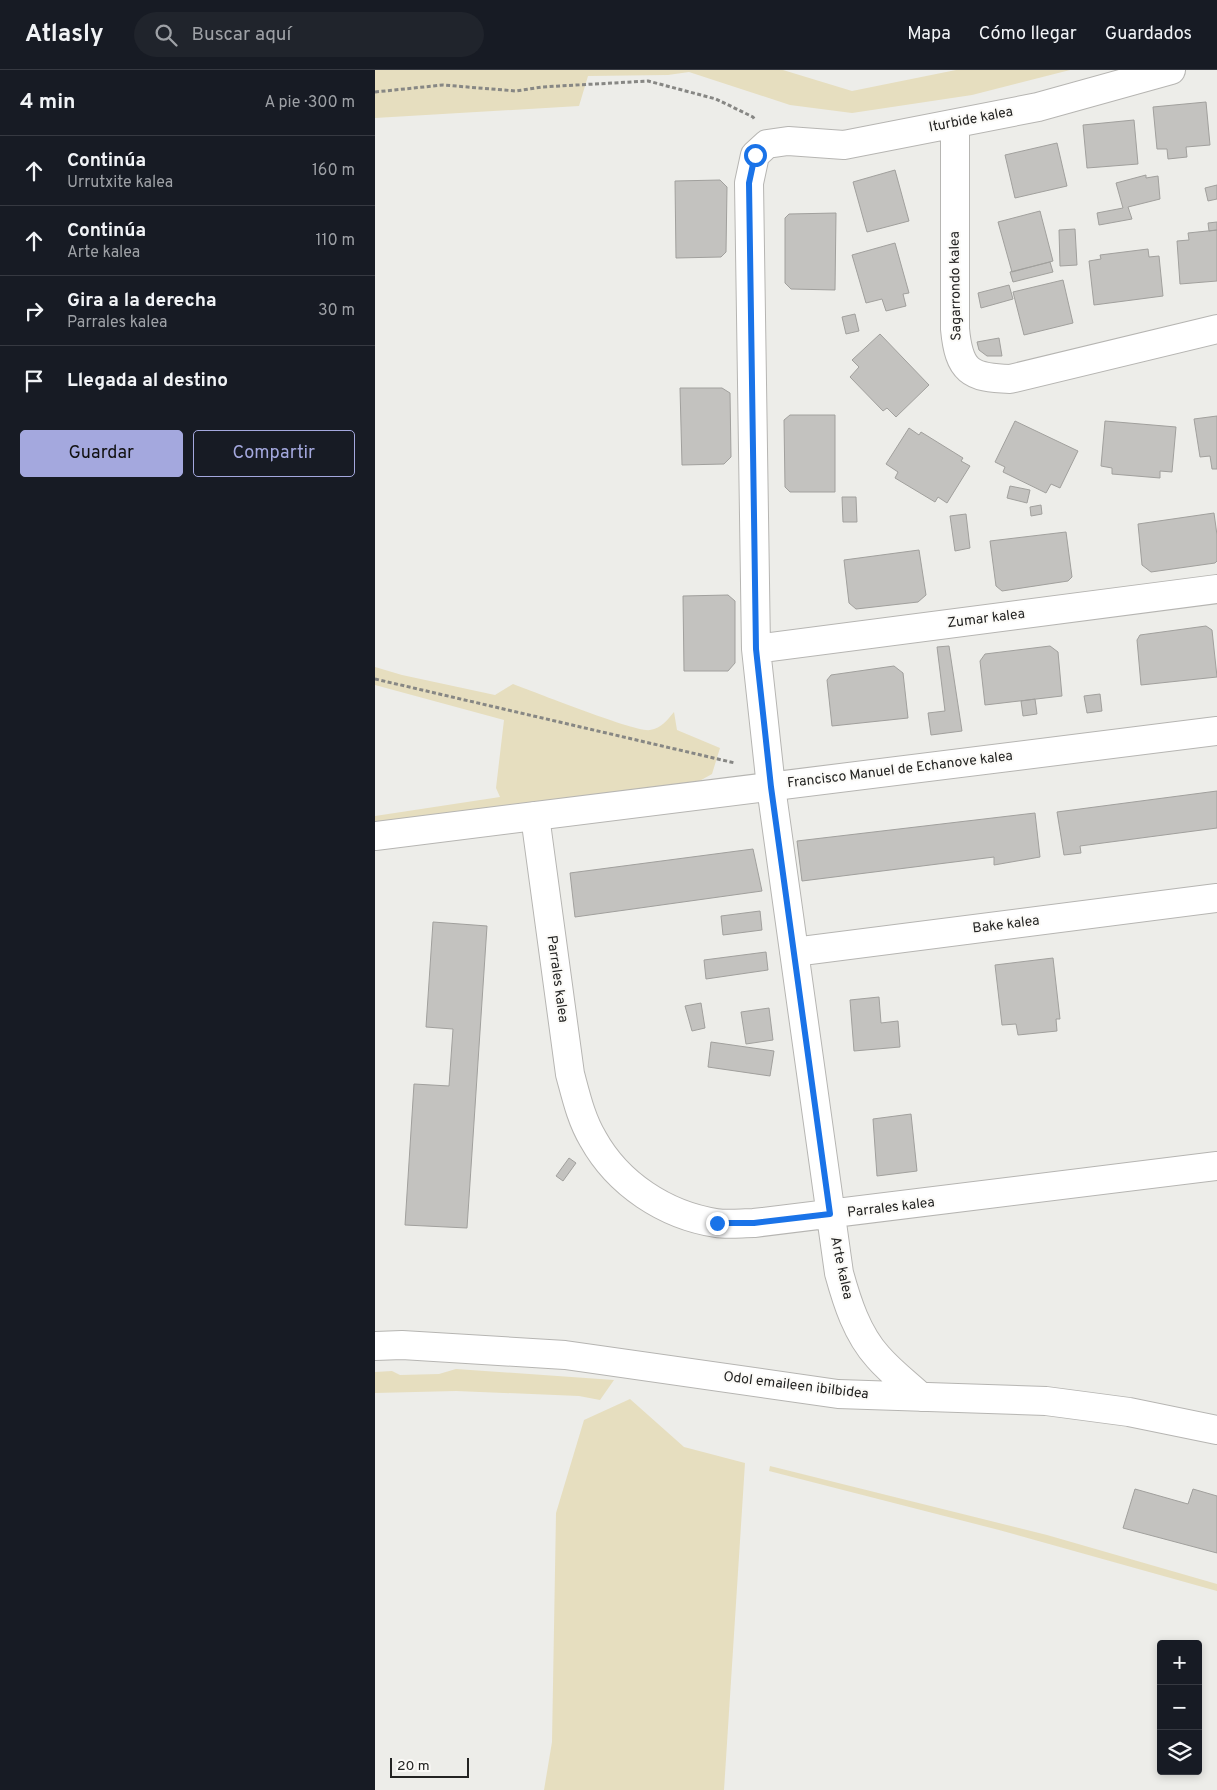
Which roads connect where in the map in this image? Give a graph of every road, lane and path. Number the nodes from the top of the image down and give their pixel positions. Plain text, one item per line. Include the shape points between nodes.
1 (1171, 70) edge
2 (375, 92) edge
3 (955, 124) junction
4 (767, 144) junction
5 (1217, 329) edge
6 (1217, 590) edge
7 (756, 649) junction
8 (375, 679) edge
9 (1217, 731) edge
10 (770, 779) junction
11 (535, 816) junction
12 (375, 836) edge
13 (1217, 898) edge
14 (794, 952) junction
15 (1217, 1166) edge
16 (830, 1214) junction
17 (375, 1346) edge
18 (921, 1397) junction
19 (1217, 1430) edge

1 - 3 street, Iturbide kalea via 1038,107
2 - 4 path via 443,85 516,91 648,81 716,99 753,118
3 - 4 street, Iturbide kalea via 844,145 788,141
3 - 5 street, Sagarrondo kalea via 955,329 957,348 974,374 1010,379
4 - 7 street, Arte kalea via 755,155 749,183
6 - 7 street, Zumar kalea
7 - 10 street, Arte kalea
8 - 10 path via 614,733
9 - 10 street, Francisco Manuel de Echanove kalea
10 - 11 street, Francisco Manuel de Echanove kalea
10 - 14 street, Arte kalea
11 - 12 street, Francisco Manuel de Echanove kalea
11 - 16 street, Parrales kalea via 570,1074 581,1113 610,1166 645,1196 684,1216 717,1223 754,1223
13 - 14 street, Bake kalea
14 - 16 street, Arte kalea
15 - 16 street, Parrales kalea
16 - 18 street, Arte kalea via 839,1273 859,1329 877,1357
17 - 18 street, Odol emaileen ibilbidea via 565,1355 838,1394
18 - 19 street, Odol emaileen ibilbidea via 1045,1401 1129,1412

